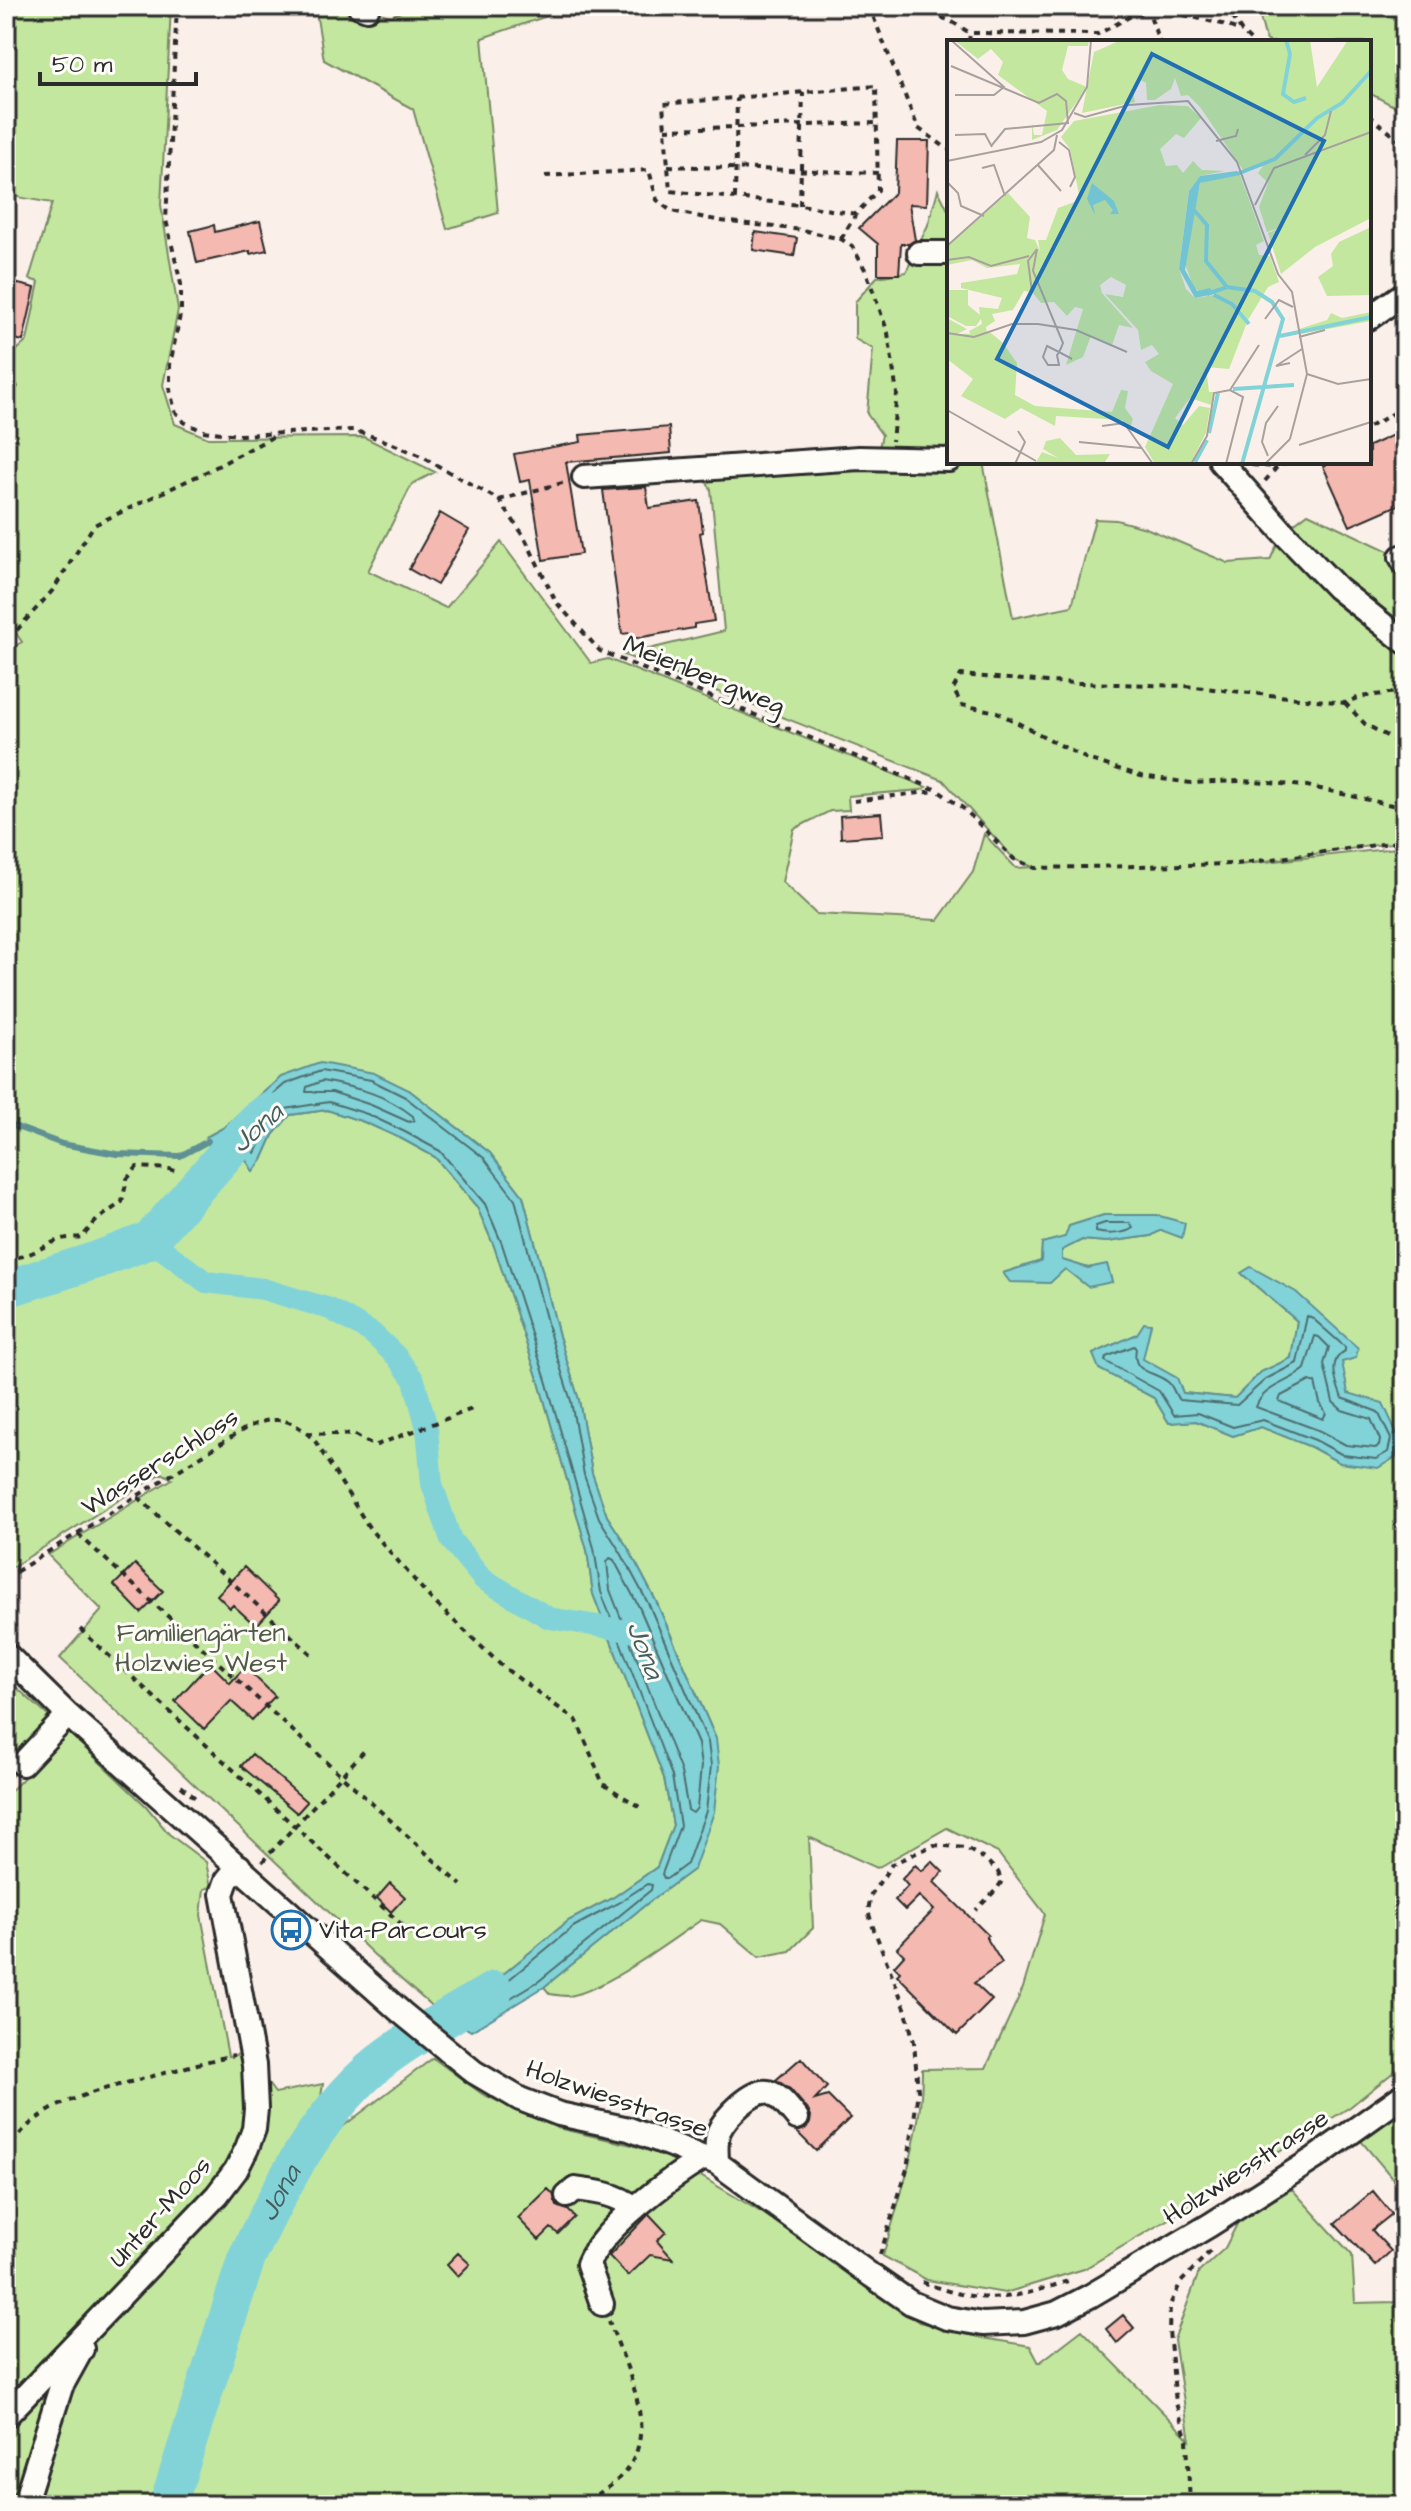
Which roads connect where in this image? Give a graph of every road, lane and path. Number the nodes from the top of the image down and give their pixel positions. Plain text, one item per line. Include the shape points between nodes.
1 (177, 6) edge
2 (359, 6) edge
3 (368, 6) edge
4 (1226, 6) edge
5 (871, 7) edge
6 (1148, 9) edge
7 (1242, 32) junction
8 (970, 33) junction
9 (969, 40) edge
10 (1158, 40) edge
11 (1250, 40) edge
12 (803, 92) junction
13 (737, 98) junction
14 (1371, 117) edge
15 (877, 123) junction
16 (803, 125) junction
17 (736, 127) junction
18 (665, 129) junction
19 (1405, 145) edge
20 (947, 149) edge
21 (668, 166) junction
22 (735, 169) junction
23 (801, 171) junction
24 (878, 173) junction
25 (545, 176) dead end
26 (735, 198) junction
27 (800, 205) junction
28 (856, 214) junction
29 (841, 239) junction
30 (919, 253) dead end
31 (947, 253) edge
32 (1405, 293) edge
33 (1371, 317) edge
34 (1405, 407) edge
35 (1371, 426) edge
36 (280, 433) junction
37 (890, 459) junction
38 (947, 460) edge
39 (1223, 464) edge
40 (1284, 464) edge
41 (584, 477) joint
42 (499, 500) junction
43 (1257, 502) junction
44 (6, 635) edge
45 (1405, 642) edge
46 (1405, 691) edge
47 (1345, 703) junction
48 (1405, 746) edge
49 (937, 790) junction
50 (854, 801) dead end
51 (1405, 808) edge
52 (1405, 841) edge
53 (179, 1172) dead end
54 (6, 1257) edge
55 (472, 1410) dead end
56 (306, 1433) junction
57 (138, 1497) junction
58 (78, 1534) junction
59 (6, 1578) edge
60 (80, 1629) dead end
61 (6, 1654) edge
62 (311, 1654) dead end
63 (68, 1715) junction
64 (364, 1751) dead end
65 (22, 1764) dead end
66 (342, 1776) junction
67 (643, 1809) dead end
68 (294, 1825) junction
69 (262, 1862) dead end
70 (239, 1866) junction
71 (461, 1885) dead end
72 (976, 1910) dead end
73 (413, 1935) dead end
74 (252, 2052) junction
75 (1405, 2094) edge
76 (797, 2118) dead end
77 (6, 2154) edge
78 (711, 2160) junction
79 (567, 2196) dead end
80 (635, 2208) junction
81 (1210, 2225) junction
82 (872, 2276) junction
83 (923, 2290) dead end
84 (1056, 2293) dead end
85 (602, 2304) joint
86 (98, 2321) junction
87 (6, 2416) edge
88 (24, 2505) edge
89 (575, 2505) edge
90 (1190, 2505) edge

1 - 36 path, Meienbergweg via 166,220 181,284 181,310 170,365 170,397 180,417 196,428 239,435
2 - 3 street
4 - 7 path
5 - 8 path via 924,12
5 - 20 path via 918,128
6 - 7 path
6 - 8 path via 1098,34
6 - 10 path
7 - 11 path
8 - 9 path
12 - 13 path
12 - 15 path via 876,86
12 - 16 path
13 - 17 path
13 - 18 path via 663,104
14 - 19 path
15 - 16 path
15 - 24 path
16 - 17 path
16 - 23 path
17 - 18 path
17 - 22 path
18 - 21 path
21 - 22 path
21 - 26 path via 670,191
22 - 23 path
22 - 26 path
23 - 24 path
23 - 27 path
24 - 28 path via 878,190
25 - 29 path via 649,170 657,200 671,211
26 - 27 path
27 - 28 path
28 - 29 path
29 - 37 path via 852,246 866,271 888,333 897,394
30 - 31 street
32 - 33 street
34 - 35 path
36 - 42 path, Meienbergweg via 363,433 417,454
36 - 44 path via 94,525 53,590
37 - 38 street
37 - 41 street
39 - 43 street
40 - 43 path via 1266,477
41 - 42 path
42 - 49 path, Meienbergweg via 524,536 556,602 600,651
43 - 45 street via 1337,588
46 - 47 path
47 - 48 path via 1365,724
47 - 51 path via 1185,686 961,675 953,689 962,705 997,712 1087,759 1141,776 1307,786
49 - 50 path
49 - 52 path, Meienbergweg via 1014,859 1035,868 1236,864
53 - 54 path via 137,1167 127,1179 122,1202 82,1237
55 - 56 path via 374,1446 355,1435
56 - 57 path, Wasserschloss via 277,1418 259,1422
56 - 67 path via 370,1529 432,1600 503,1667 577,1721 603,1784
57 - 58 path, Wasserschloss
57 - 62 path
58 - 59 path, Wasserschloss
58 - 66 path
60 - 68 path
61 - 63 street, Holzwiesstrasse
63 - 65 street
63 - 70 street, Holzwiesstrasse
64 - 66 path
66 - 68 path
66 - 71 path
68 - 69 path
68 - 73 path
70 - 74 street, Unter-Moos via 222,1894
70 - 78 street, Holzwiesstrasse via 474,2072 559,2114 629,2129
72 - 82 path via 1002,1881 987,1861 966,1848 934,1845 892,1864 871,1895 868,1911 914,2042 918,2091 907,2169
74 - 77 path via 71,2100 30,2125
74 - 86 street, Unter-Moos via 254,2129 236,2170
75 - 81 street, Holzwiesstrasse
76 - 78 street via 768,2092 755,2094 719,2129
78 - 80 street via 676,2174
78 - 82 street, Holzwiesstrasse
79 - 80 street via 575,2189 602,2192
80 - 85 street via 588,2264
81 - 82 street, Holzwiesstrasse via 1079,2302 1024,2322 983,2324 947,2318 911,2303
81 - 90 path via 1216,2241 1181,2282 1170,2305
83 - 84 path via 915,2282 968,2297 996,2298 1074,2279
85 - 89 path via 631,2377 641,2413 641,2438 629,2468 610,2487
86 - 87 street, Unter-Moos
86 - 88 street via 61,2387

